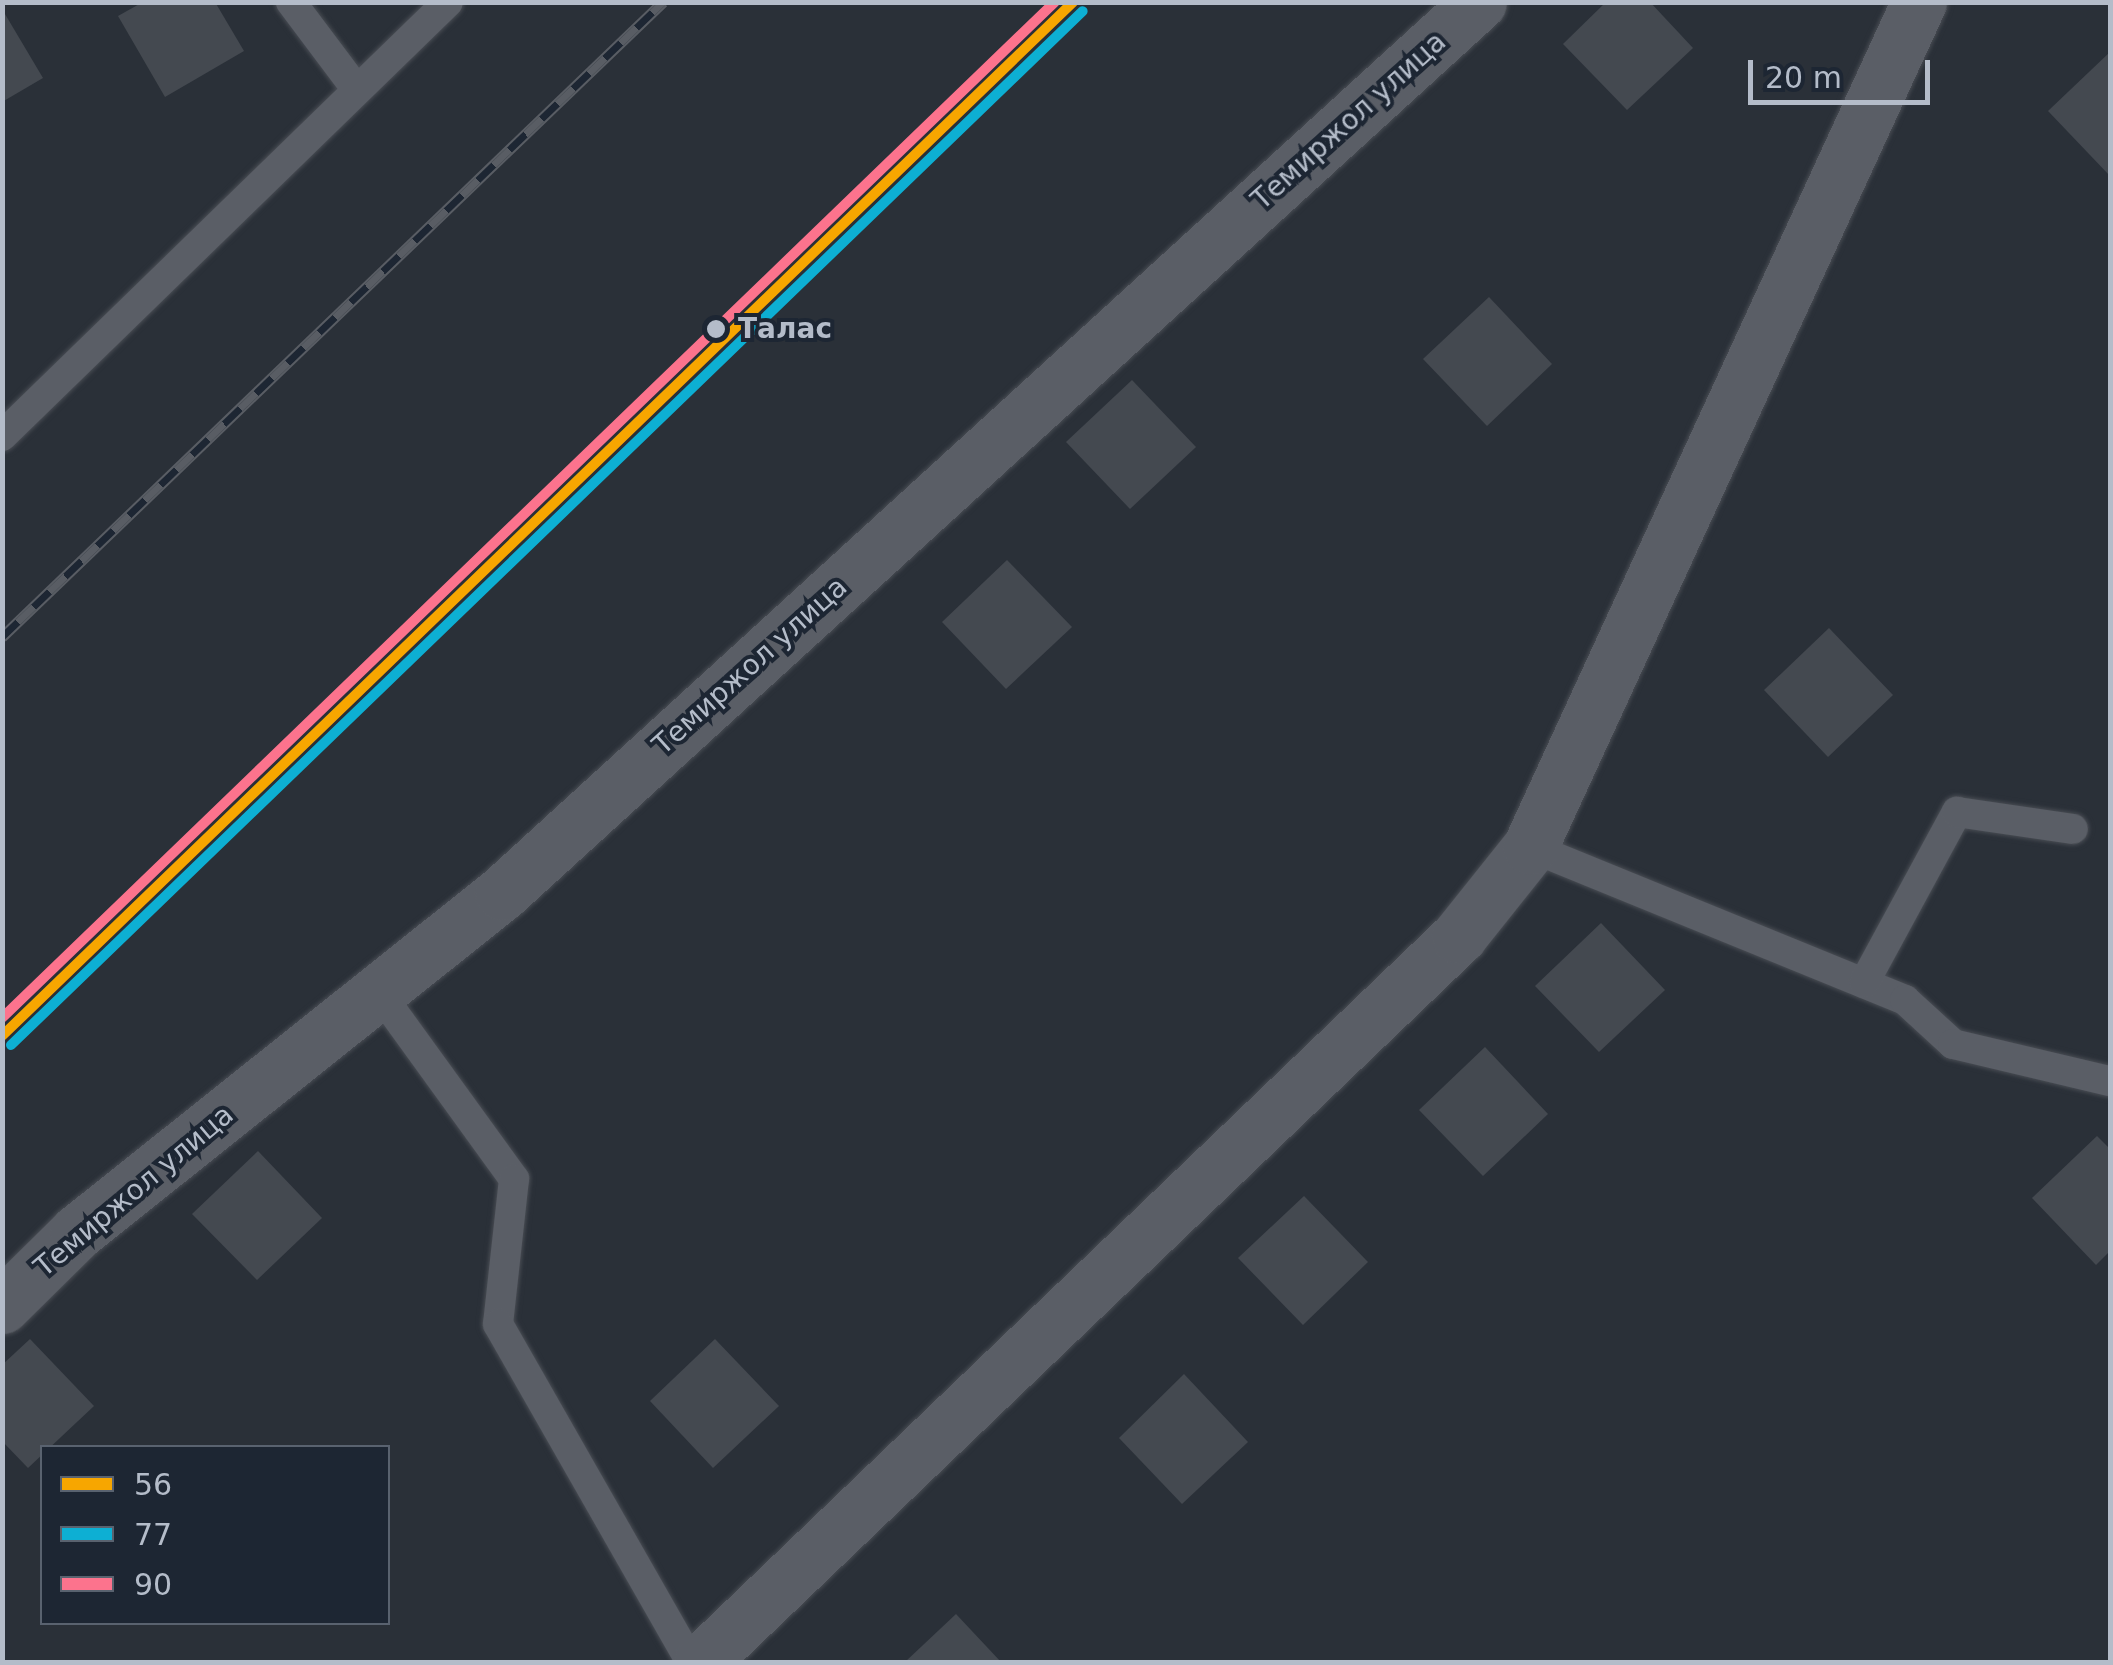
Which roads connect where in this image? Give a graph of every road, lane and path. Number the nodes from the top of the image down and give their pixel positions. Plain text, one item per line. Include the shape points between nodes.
1 (292, 2) edge
2 (448, 2) edge
3 (1479, 2) edge
4 (1918, 2) edge
5 (358, 90) junction
6 (2, 436) edge
7 (2073, 828) dead end
8 (1530, 847) junction
9 (1864, 983) junction
10 (378, 991) junction
11 (2110, 1081) edge
12 (2, 1306) edge
13 (690, 1662) edge
14 (702, 1662) edge

1 - 5 lane
2 - 5 lane
3 - 10 street, Темиржол улица via 502,893
4 - 8 street
5 - 6 lane
7 - 9 lane via 1957,812
8 - 9 lane
8 - 14 street via 1460,936
9 - 11 lane via 1905,1000 1952,1044
10 - 12 street, Темиржол улица via 77,1232
10 - 13 lane via 514,1179 498,1324

